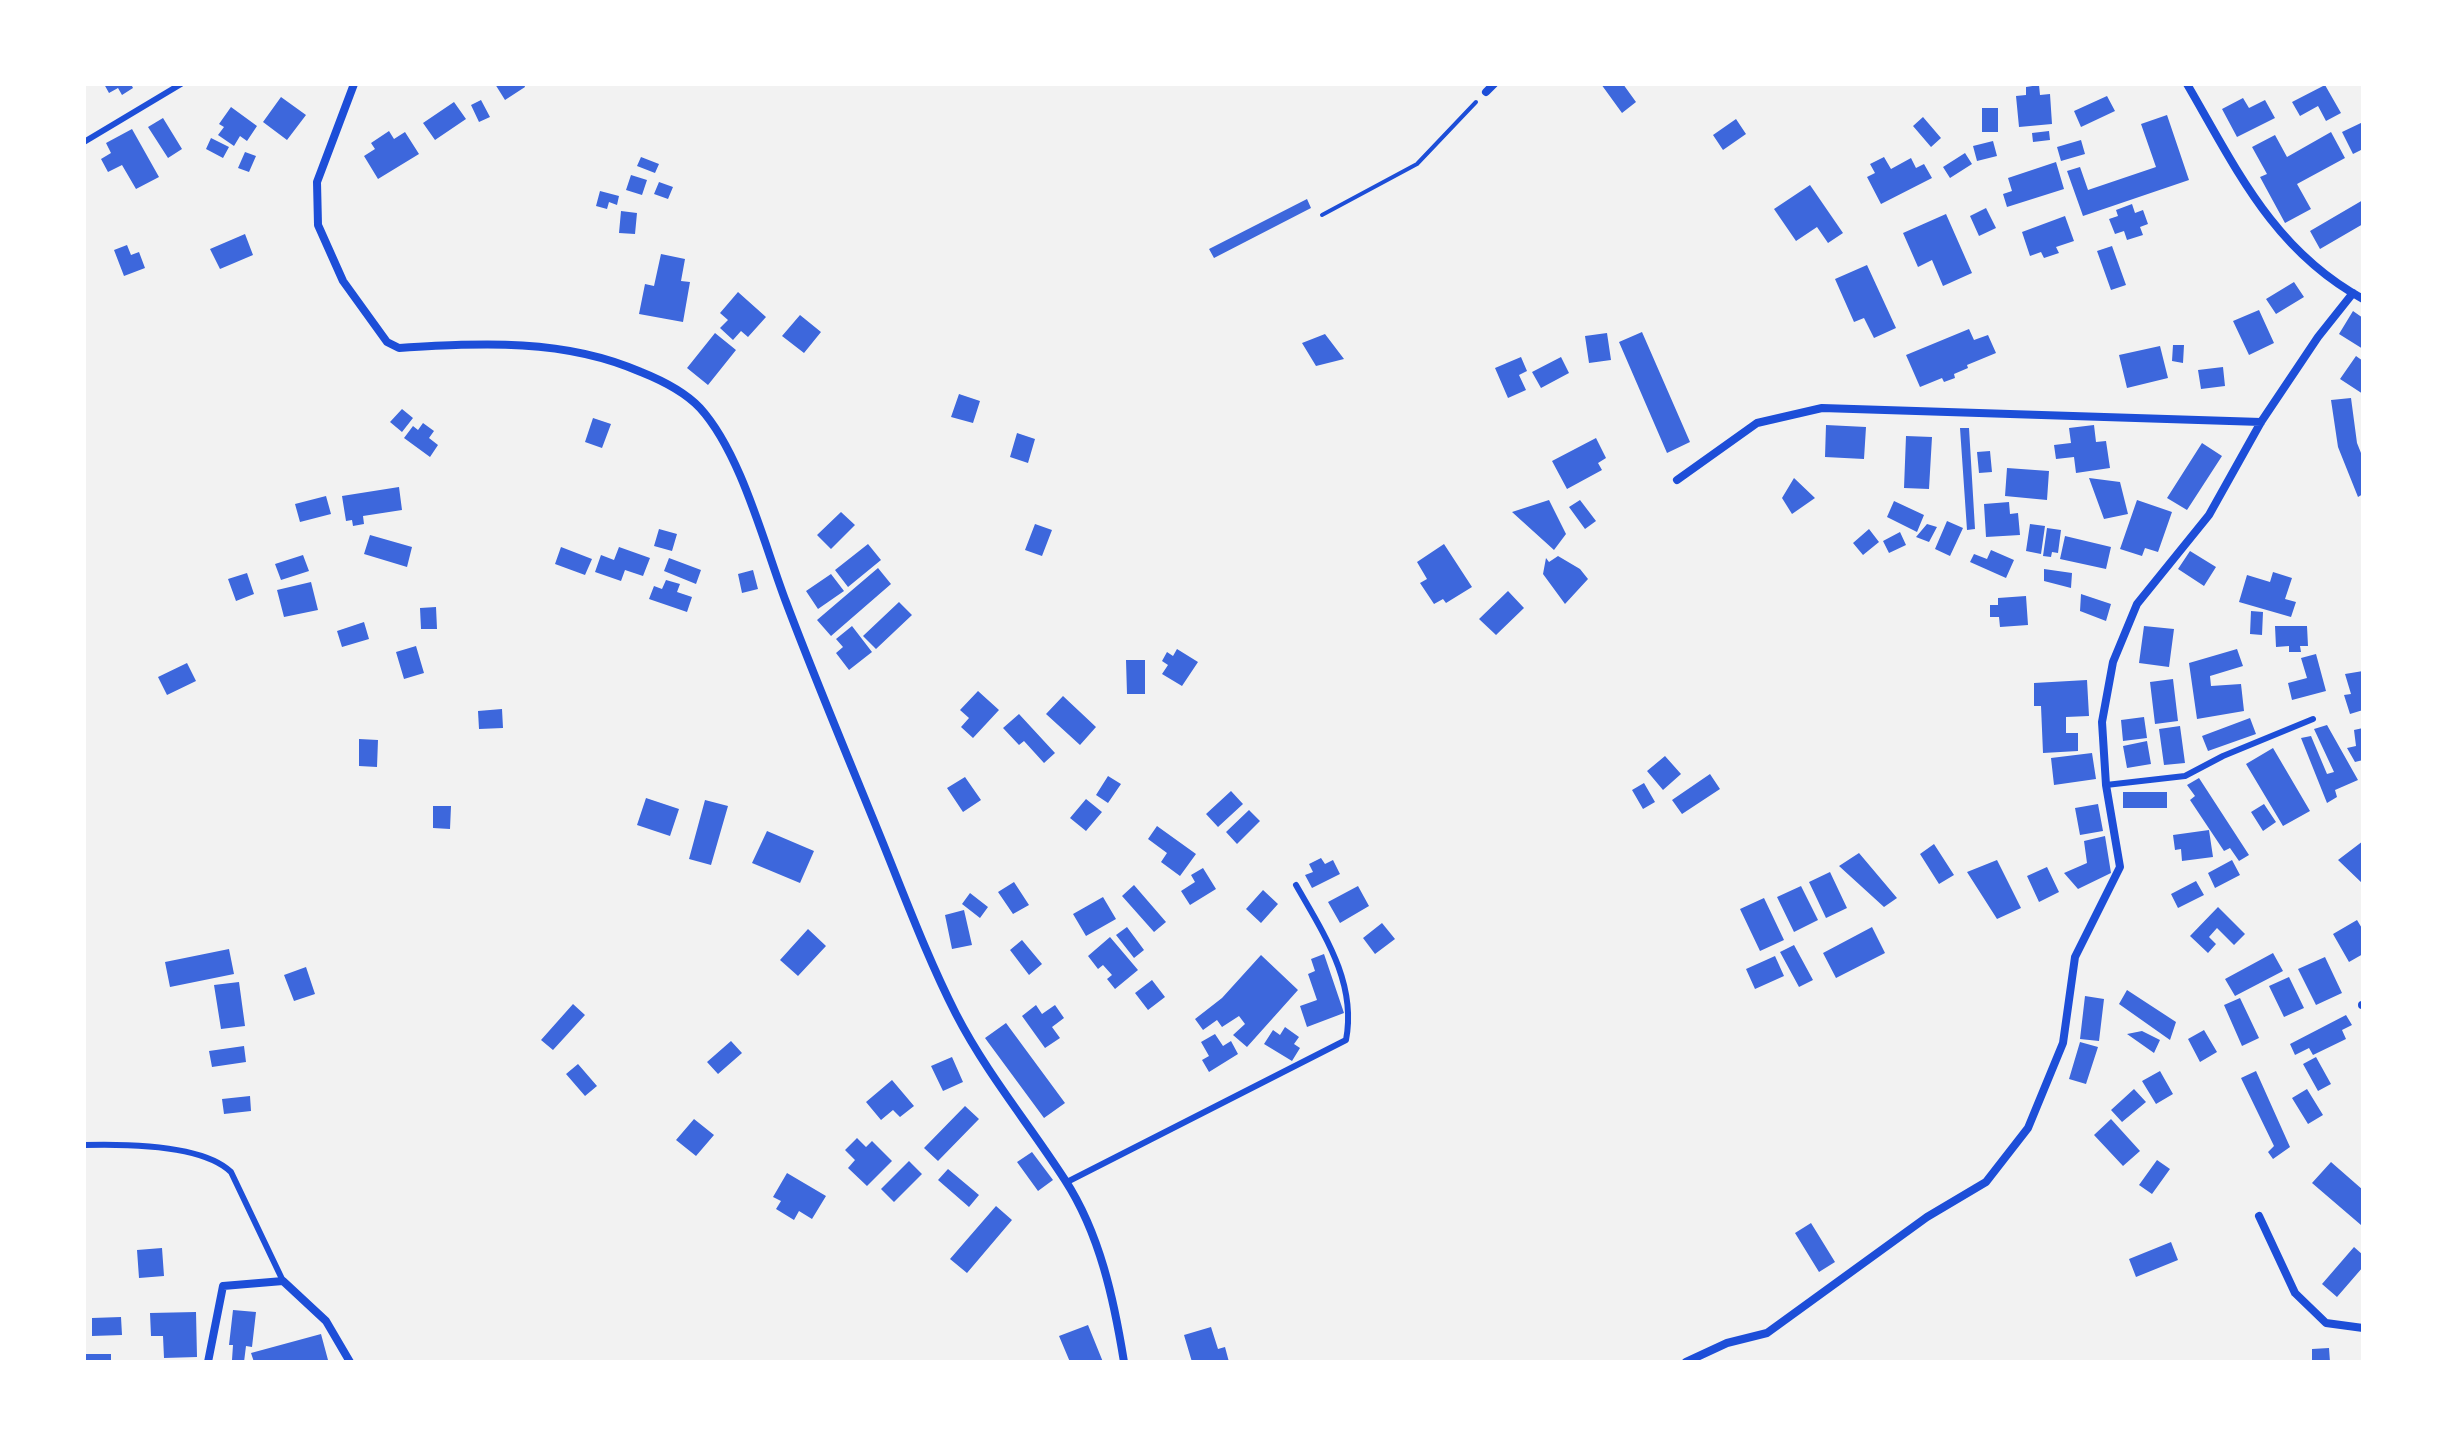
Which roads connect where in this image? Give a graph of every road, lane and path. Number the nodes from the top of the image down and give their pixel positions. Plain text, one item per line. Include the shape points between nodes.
1 (181, 84) edge
2 (354, 84) edge
3 (1494, 84) edge
4 (2187, 84) edge
5 (1486, 92) joint
6 (84, 142) edge
7 (1322, 215) dead end
8 (2353, 293) junction
9 (2363, 299) edge
10 (2261, 422) junction
11 (1677, 480) dead end
12 (2313, 719) dead end
13 (2106, 785) junction
14 (1296, 885) dead end
15 (84, 1145) edge
16 (1067, 1182) junction
17 (2259, 1216) dead end
18 (283, 1281) junction
19 (2363, 1328) edge
20 (208, 1362) edge
21 (350, 1362) edge
22 (1124, 1362) edge
23 (1686, 1362) edge

1 - 6 lane
2 - 16 street via 317,182 318,225 343,281 387,342 399,348 518,344 577,350 661,381 699,408 734,462 786,604 957,1016 1007,1101
3 - 5 street
4 - 8 street via 2278,233
5 - 7 path via 1417,164
8 - 9 street
8 - 10 street
10 - 11 street via 1822,408 1757,423
10 - 13 street via 2209,515 2137,604 2106,692
12 - 13 lane via 2185,776
13 - 23 street via 2120,867 2075,957 2063,1043 2028,1128 1986,1182 1927,1217 1767,1333 1727,1343
14 - 16 lane via 1341,969 1351,1013 1346,1040
15 - 18 lane via 149,1146 220,1162 231,1172
16 - 22 street via 1115,1303
17 - 19 street via 2295,1293 2326,1323
18 - 20 street via 223,1286
18 - 21 street via 326,1321

